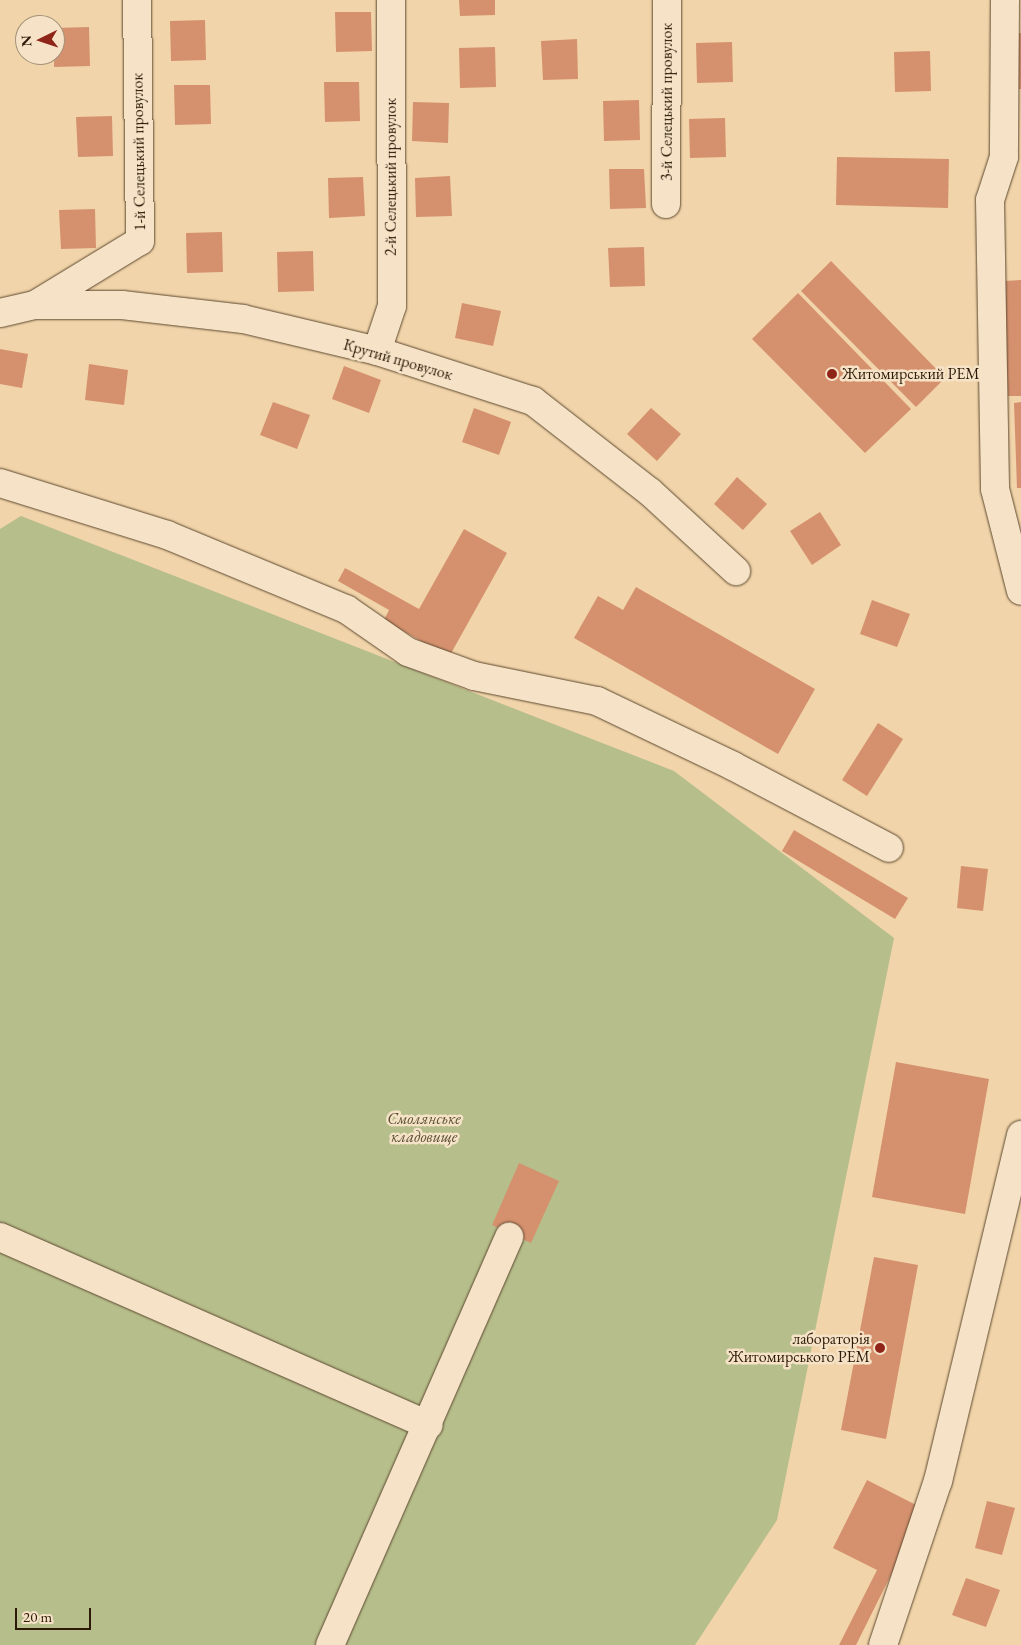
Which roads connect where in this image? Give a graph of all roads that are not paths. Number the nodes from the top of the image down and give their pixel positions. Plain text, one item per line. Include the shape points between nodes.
1 (137, 0) edge
2 (391, 0) edge
3 (667, 0) edge
4 (1005, 0) edge
5 (666, 204) dead end
6 (35, 305) junction
7 (0, 313) edge
8 (377, 351) junction
9 (0, 483) edge
10 (736, 571) dead end
11 (1021, 590) edge
12 (889, 848) dead end
13 (1021, 1136) edge
14 (0, 1237) edge
15 (510, 1237) dead end
16 (429, 1425) junction
17 (330, 1645) edge
18 (883, 1645) edge

1 - 6 street, 1-й Селецький провулок via 140,241
2 - 8 street, 2-й Селецький провулок via 392,306
3 - 5 street, 3-й Селецький провулок
4 - 11 street via 1004,157 990,200 995,488
6 - 7 street, Крутий провулок
6 - 8 street, Крутий провулок via 122,305 243,319
8 - 10 street, Крутий провулок via 533,401 650,492
9 - 12 street via 167,535 337,605 408,652 474,676 596,701 733,766
13 - 18 street via 938,1481
14 - 16 street
15 - 16 street
16 - 17 street

